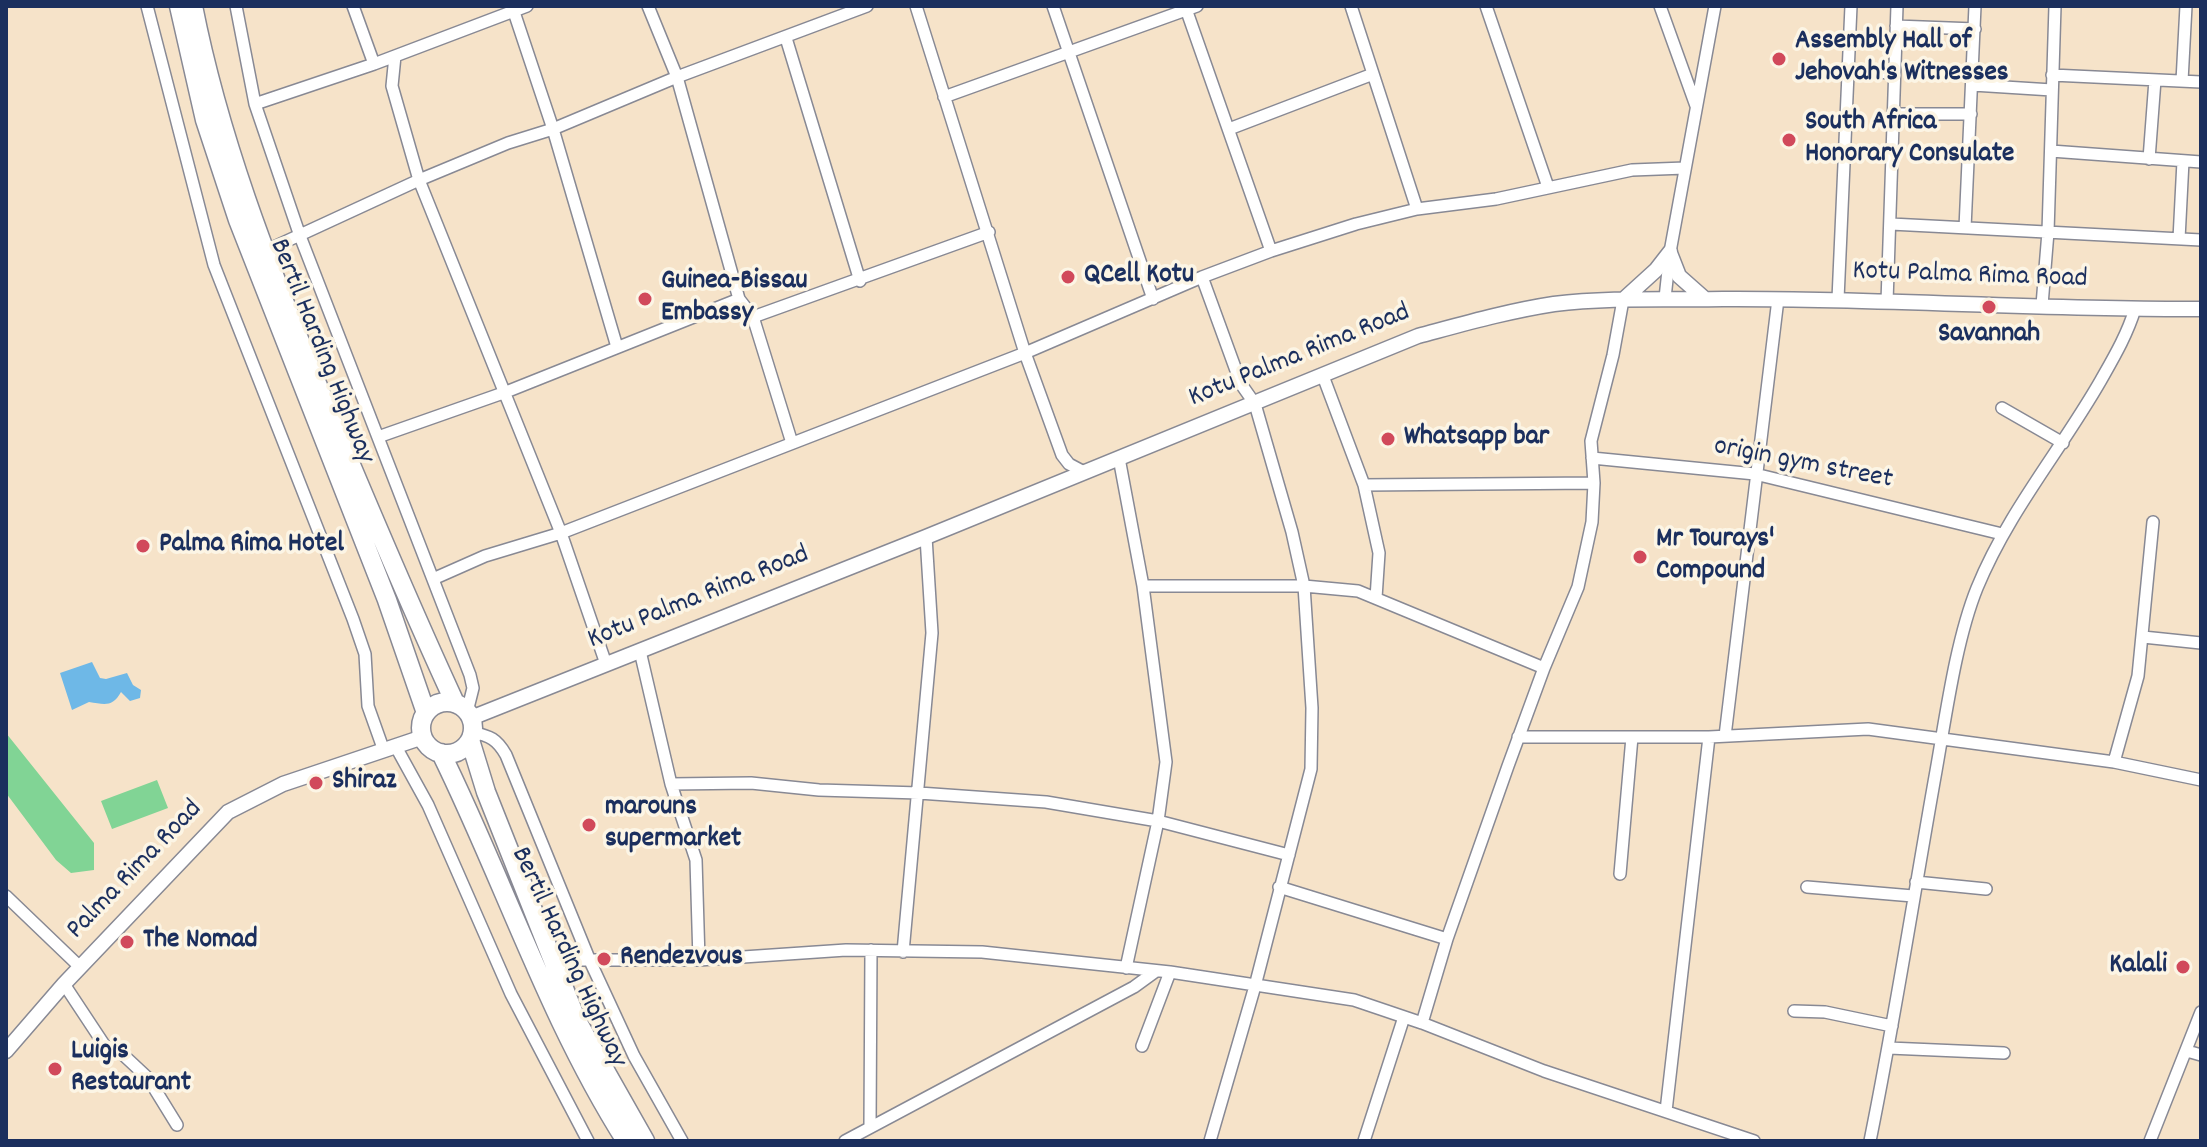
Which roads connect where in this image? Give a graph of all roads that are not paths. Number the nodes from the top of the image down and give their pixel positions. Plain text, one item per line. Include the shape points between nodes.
1 (147, 6) edge
2 (179, 6) edge
3 (193, 6) edge
4 (236, 6) edge
5 (353, 6) edge
6 (527, 6) edge
7 (648, 6) edge
8 (867, 6) edge
9 (916, 6) edge
10 (1053, 6) edge
11 (1351, 6) edge
12 (1486, 6) edge
13 (1660, 6) edge
14 (1715, 6) edge
15 (1851, 6) edge
16 (1897, 6) edge
17 (1975, 6) edge
18 (2055, 6) edge
19 (2186, 6) edge
20 (1190, 7) edge
21 (513, 8) edge
22 (1896, 26) junction
23 (1975, 29) junction
24 (786, 38) junction
25 (1068, 52) junction
26 (395, 56) junction
27 (374, 64) junction
28 (1848, 71) junction
29 (1894, 73) junction
30 (1373, 74) junction
31 (2052, 75) junction
32 (677, 77) junction
33 (2155, 80) junction
34 (2182, 81) junction
35 (2201, 82) edge
36 (1973, 85) junction
37 (2052, 90) junction
38 (944, 97) junction
39 (255, 104) junction
40 (1696, 106) junction
41 (1893, 114) junction
42 (1971, 114) junction
43 (553, 129) junction
44 (1229, 129) junction
45 (2051, 151) junction
46 (2149, 159) junction
47 (2183, 161) junction
48 (2201, 162) edge
49 (1685, 168) junction
50 (419, 180) junction
51 (1548, 187) junction
52 (1417, 209) junction
53 (1891, 224) junction
54 (1965, 228) junction
55 (989, 232) junction
56 (2048, 232) junction
57 (300, 236) junction
58 (2179, 239) junction
59 (2201, 240) edge
60 (1271, 251) junction
61 (263, 252) junction
62 (1670, 253) junction
63 (1202, 277) junction
64 (860, 281) junction
65 (1665, 298) junction
66 (739, 299) junction
67 (1153, 299) junction
68 (1705, 299) junction
69 (1778, 299) junction
70 (1838, 299) junction
71 (1623, 300) junction
72 (1887, 302) junction
73 (2042, 305) junction
74 (2135, 309) junction
75 (2201, 309) edge
76 (753, 317) junction
77 (617, 347) junction
78 (1025, 353) junction
79 (1323, 376) junction
80 (506, 392) junction
81 (1255, 404) junction
82 (2002, 408) dead end
83 (378, 437) junction
84 (792, 443) junction
85 (2063, 443) junction
86 (1119, 458) junction
87 (1592, 458) junction
88 (1084, 472) junction
89 (1755, 474) junction
90 (1594, 483) junction
91 (1364, 485) junction
92 (2153, 522) dead end
93 (561, 533) junction
94 (2002, 534) junction
95 (926, 537) junction
96 (433, 579) junction
97 (1143, 586) junction
98 (1304, 586) junction
99 (1376, 598) junction
100 (2143, 637) junction
101 (2201, 643) edge
102 (640, 651) junction
103 (606, 664) junction
104 (1544, 668) junction
105 (426, 713) junction
106 (467, 721) junction
107 (1725, 736) junction
108 (423, 737) junction
109 (1518, 737) junction
110 (1632, 737) junction
111 (1709, 737) junction
112 (1942, 739) junction
113 (390, 749) junction
114 (441, 753) junction
115 (2114, 762) junction
116 (2201, 780) edge
117 (671, 784) junction
118 (919, 793) junction
119 (1158, 821) junction
120 (1289, 855) junction
121 (1620, 874) dead end
122 (1916, 882) junction
123 (1279, 887) junction
124 (1807, 887) dead end
125 (1986, 889) dead end
126 (6, 896) edge
127 (1913, 896) junction
128 (1447, 939) junction
129 (871, 950) junction
130 (903, 952) junction
131 (551, 960) junction
132 (699, 960) junction
133 (590, 961) junction
134 (80, 967) junction
135 (1126, 968) junction
136 (1156, 971) junction
137 (1170, 972) junction
138 (64, 984) junction
139 (1255, 986) junction
140 (1794, 1011) dead end
141 (2201, 1012) edge
142 (1404, 1017) junction
143 (1422, 1023) junction
144 (1892, 1026) junction
145 (1142, 1046) dead end
146 (1889, 1048) junction
147 (6, 1051) edge
148 (2187, 1051) junction
149 (2004, 1053) dead end
150 (2201, 1055) edge
151 (1666, 1111) junction
152 (177, 1125) dead end
153 (870, 1126) junction
154 (2154, 1140) edge
155 (588, 1141) edge
156 (626, 1141) edge
157 (645, 1141) edge
158 (682, 1141) edge
159 (845, 1141) edge
160 (1210, 1141) edge
161 (1364, 1141) edge
162 (1754, 1141) edge
163 (1870, 1141) edge

1 - 113 street via 214,265 353,619 365,654 368,706
2 - 105 main road, Bertil Harding Highway via 205,120 238,220 382,586
3 - 61 main road, Bertil Harding Highway via 218,116
4 - 39 street
5 - 27 street
6 - 21 street
7 - 32 street
8 - 24 street
9 - 38 street
10 - 25 street
11 - 30 street
12 - 51 street
13 - 40 street
14 - 40 street
15 - 28 street
16 - 22 street
17 - 23 street
18 - 31 street
19 - 34 street
20 - 25 street
20 - 44 street
21 - 26 street
21 - 43 street
22 - 23 street
22 - 29 street
23 - 36 street
24 - 32 street
24 - 64 street
25 - 38 street
25 - 67 street
26 - 27 street
26 - 50 street via 392,86
27 - 39 street
28 - 29 street
28 - 70 street
29 - 41 street
30 - 44 street
30 - 52 street
31 - 33 street
31 - 37 street
32 - 43 street
32 - 66 street
33 - 34 street
33 - 46 street
34 - 35 street
36 - 37 street
36 - 42 street
37 - 45 street
38 - 55 street
39 - 57 street
40 - 49 street
41 - 42 street
41 - 53 street
42 - 54 street
43 - 50 street
43 - 77 street
44 - 60 street
45 - 46 street
45 - 56 street
46 - 47 street
47 - 48 street
47 - 58 street
49 - 51 street via 1632,170
49 - 62 street
50 - 57 street
50 - 80 street
51 - 52 street
52 - 60 street
53 - 54 street
53 - 72 street
54 - 56 street
55 - 64 street
55 - 78 street
56 - 58 street
56 - 73 street
57 - 61 street
57 - 83 street
58 - 59 street
60 - 63 street
61 - 106 main road, Bertil Harding Highway via 421,631
62 - 65 street
62 - 68 street via 1679,276
62 - 71 street
63 - 67 street
63 - 81 street via 1241,384
64 - 76 street
65 - 68 street, Kotu Palma Rima Road
65 - 71 street, Kotu Palma Rima Road
66 - 76 street
66 - 77 street
67 - 78 street
68 - 69 street, Kotu Palma Rima Road
69 - 70 street, Kotu Palma Rima Road
69 - 89 street
70 - 72 street, Kotu Palma Rima Road
71 - 79 street, Kotu Palma Rima Road via 1554,304 1472,322 1418,336
71 - 87 street via 1591,441
72 - 73 street, Kotu Palma Rima Road
73 - 74 street, Kotu Palma Rima Road
74 - 75 street, Kotu Palma Rima Road
74 - 85 street via 2128,332
76 - 84 street
77 - 80 street
78 - 84 street
78 - 88 street via 1062,455
79 - 81 street, Kotu Palma Rima Road
79 - 91 street
80 - 83 street
80 - 93 street
81 - 86 street, Kotu Palma Rima Road
81 - 98 street
82 - 85 street
83 - 96 street
84 - 93 street
85 - 94 street
86 - 88 street, Kotu Palma Rima Road
86 - 97 street
87 - 89 street, origin gym street
87 - 90 street
88 - 95 street, Kotu Palma Rima Road
89 - 94 street, origin gym street
89 - 107 street
90 - 91 street
90 - 104 street via 1578,587
91 - 99 street via 1379,553
92 - 100 street
93 - 96 street via 485,556
93 - 103 street
94 - 112 street via 1964,630
95 - 102 street, Kotu Palma Rima Road
95 - 118 street via 932,633
96 - 106 street via 473,688
97 - 98 street
97 - 119 street via 1166,762
98 - 99 street
98 - 120 street via 1311,769
99 - 104 street
100 - 101 street
100 - 115 street
102 - 103 street, Kotu Palma Rima Road
102 - 117 street
103 - 106 street, Kotu Palma Rima Road
104 - 109 street
105 - 106 main road via 441,703
105 - 108 main road, Bertil Harding Highway
106 - 114 main road via 460,750
106 - 131 main road, Bertil Harding Highway via 486,792
106 - 133 street via 491,736 506,755
107 - 111 street
107 - 112 street via 1868,729
108 - 113 street, Palma Rima Road
108 - 114 main road, Bertil Harding Highway
109 - 110 street
109 - 128 street
110 - 111 street
110 - 121 street
111 - 151 street
112 - 115 street
112 - 122 street
113 - 134 street, Palma Rima Road via 283,784 228,812
113 - 155 street via 428,805 511,994
114 - 156 main road, Bertil Harding Highway via 563,1028
115 - 116 street
117 - 118 street
117 - 132 street via 696,860
118 - 119 street via 1046,802
118 - 130 street
119 - 120 street
119 - 135 street
120 - 123 street
122 - 125 street
122 - 127 street
123 - 128 street
123 - 139 street
124 - 127 street
126 - 134 street
127 - 144 street
128 - 143 street
129 - 130 street
129 - 132 street
129 - 153 street
130 - 135 street via 982,952
131 - 133 street
131 - 157 main road, Bertil Harding Highway via 577,1021
132 - 133 street
133 - 158 street via 634,1056
134 - 138 street, Palma Rima Road
135 - 136 street
136 - 137 street
136 - 153 street
137 - 139 street
137 - 145 street
138 - 147 street, Palma Rima Road
138 - 152 street via 105,1046 118,1050 148,1078
139 - 142 street via 1354,1000
139 - 160 street
140 - 144 street
141 - 148 street
142 - 143 street
142 - 161 street
143 - 151 street
144 - 146 street
146 - 149 street
146 - 163 street
148 - 150 street
148 - 154 street
151 - 162 street
153 - 159 street

